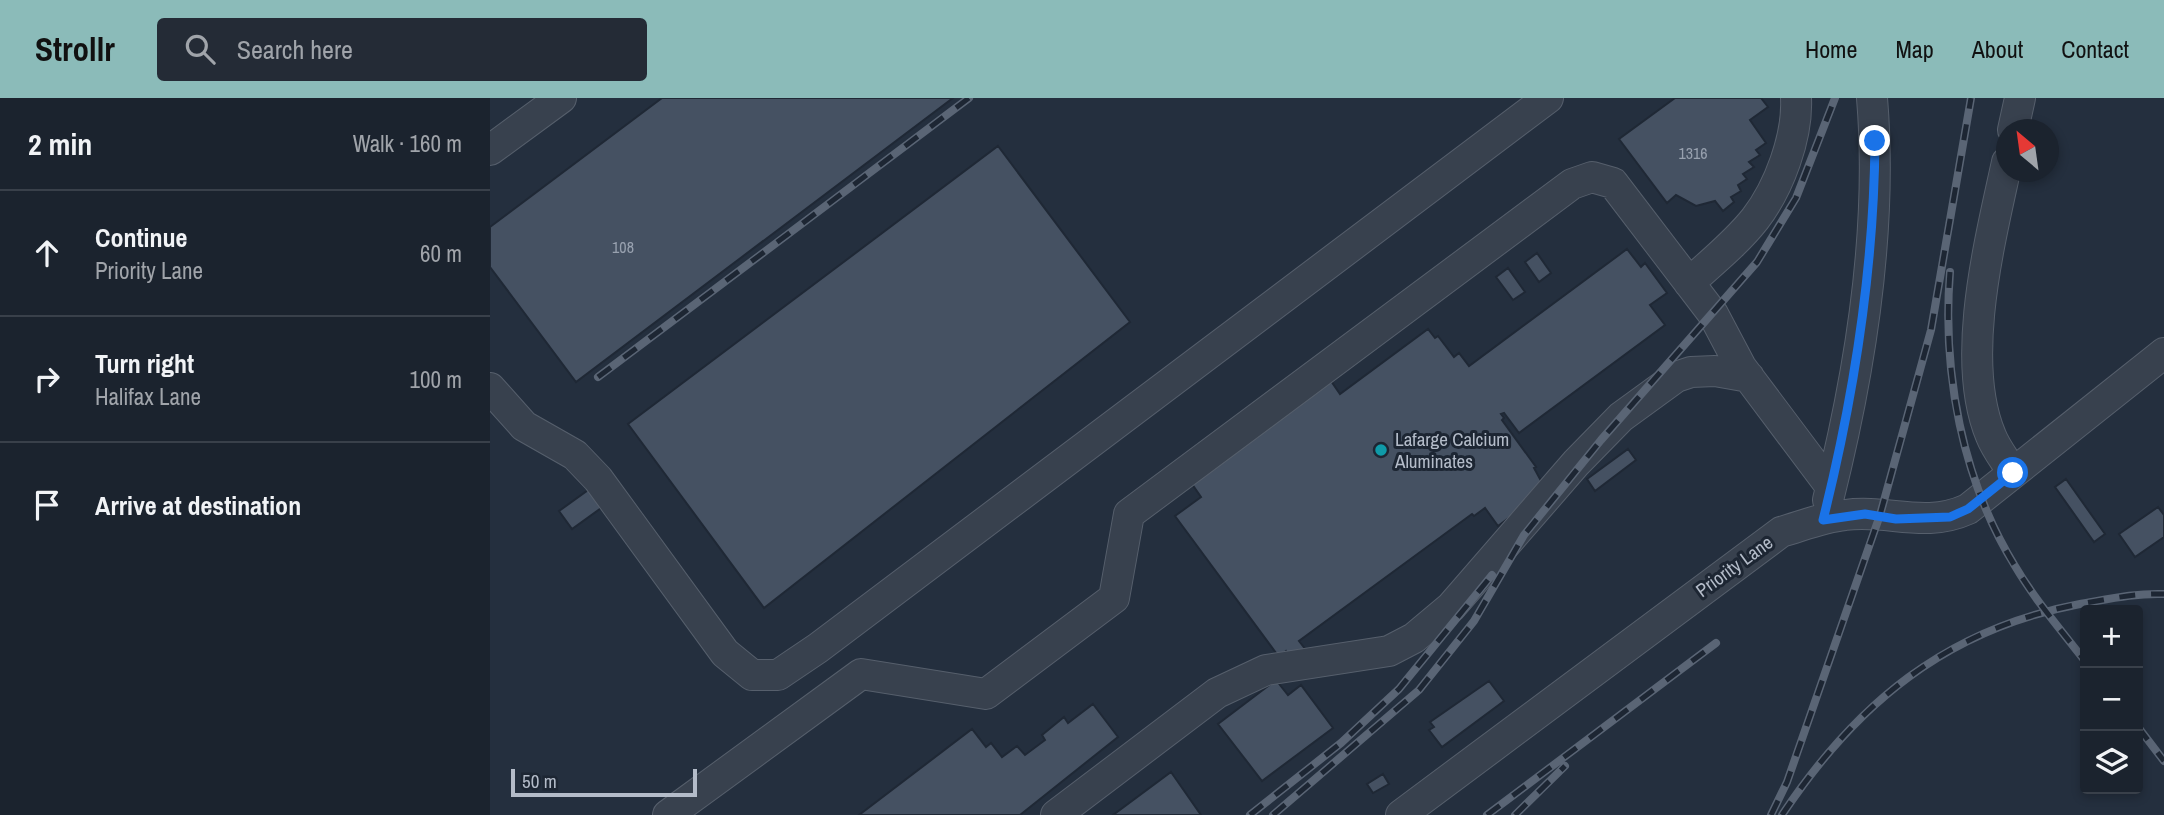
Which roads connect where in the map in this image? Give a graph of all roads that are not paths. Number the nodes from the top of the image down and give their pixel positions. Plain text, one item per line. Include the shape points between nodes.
1 (561, 98) edge
2 (1548, 98) edge
3 (1796, 98) edge
4 (1872, 98) edge
5 (2020, 98) edge
6 (1517, 107) edge
7 (2016, 119) edge
8 (490, 150) edge
9 (2003, 182) edge
10 (1689, 283) junction
11 (2164, 353) edge
12 (1749, 377) junction
13 (490, 388) edge
14 (2013, 473) junction
15 (1831, 487) junction
16 (1823, 520) junction
17 (668, 815) edge
18 (1056, 815) edge
19 (1401, 815) edge

1 - 8 street
2 - 6 street
3 - 10 street via 1792,138 1756,217
4 - 15 street via 1875,208 1848,411
5 - 7 street
6 - 13 street via 778,675 752,675 725,653 598,478 575,455 524,426
9 - 14 street via 1976,344 1978,390 1991,437
10 - 12 street via 1713,314
10 - 17 street via 1613,183 1592,177 1572,184 1129,514 1114,598 986,694 861,674
11 - 14 street, Priority Lane
12 - 15 street
12 - 18 street via 1715,371 1675,377 1621,417 1451,607 1414,638 1389,651 1266,670 1245,678 1217,693
14 - 16 street, Priority Lane via 1975,504 1950,517 1896,519 1865,514
15 - 16 street
16 - 19 street, Priority Lane via 1781,532 1745,556

